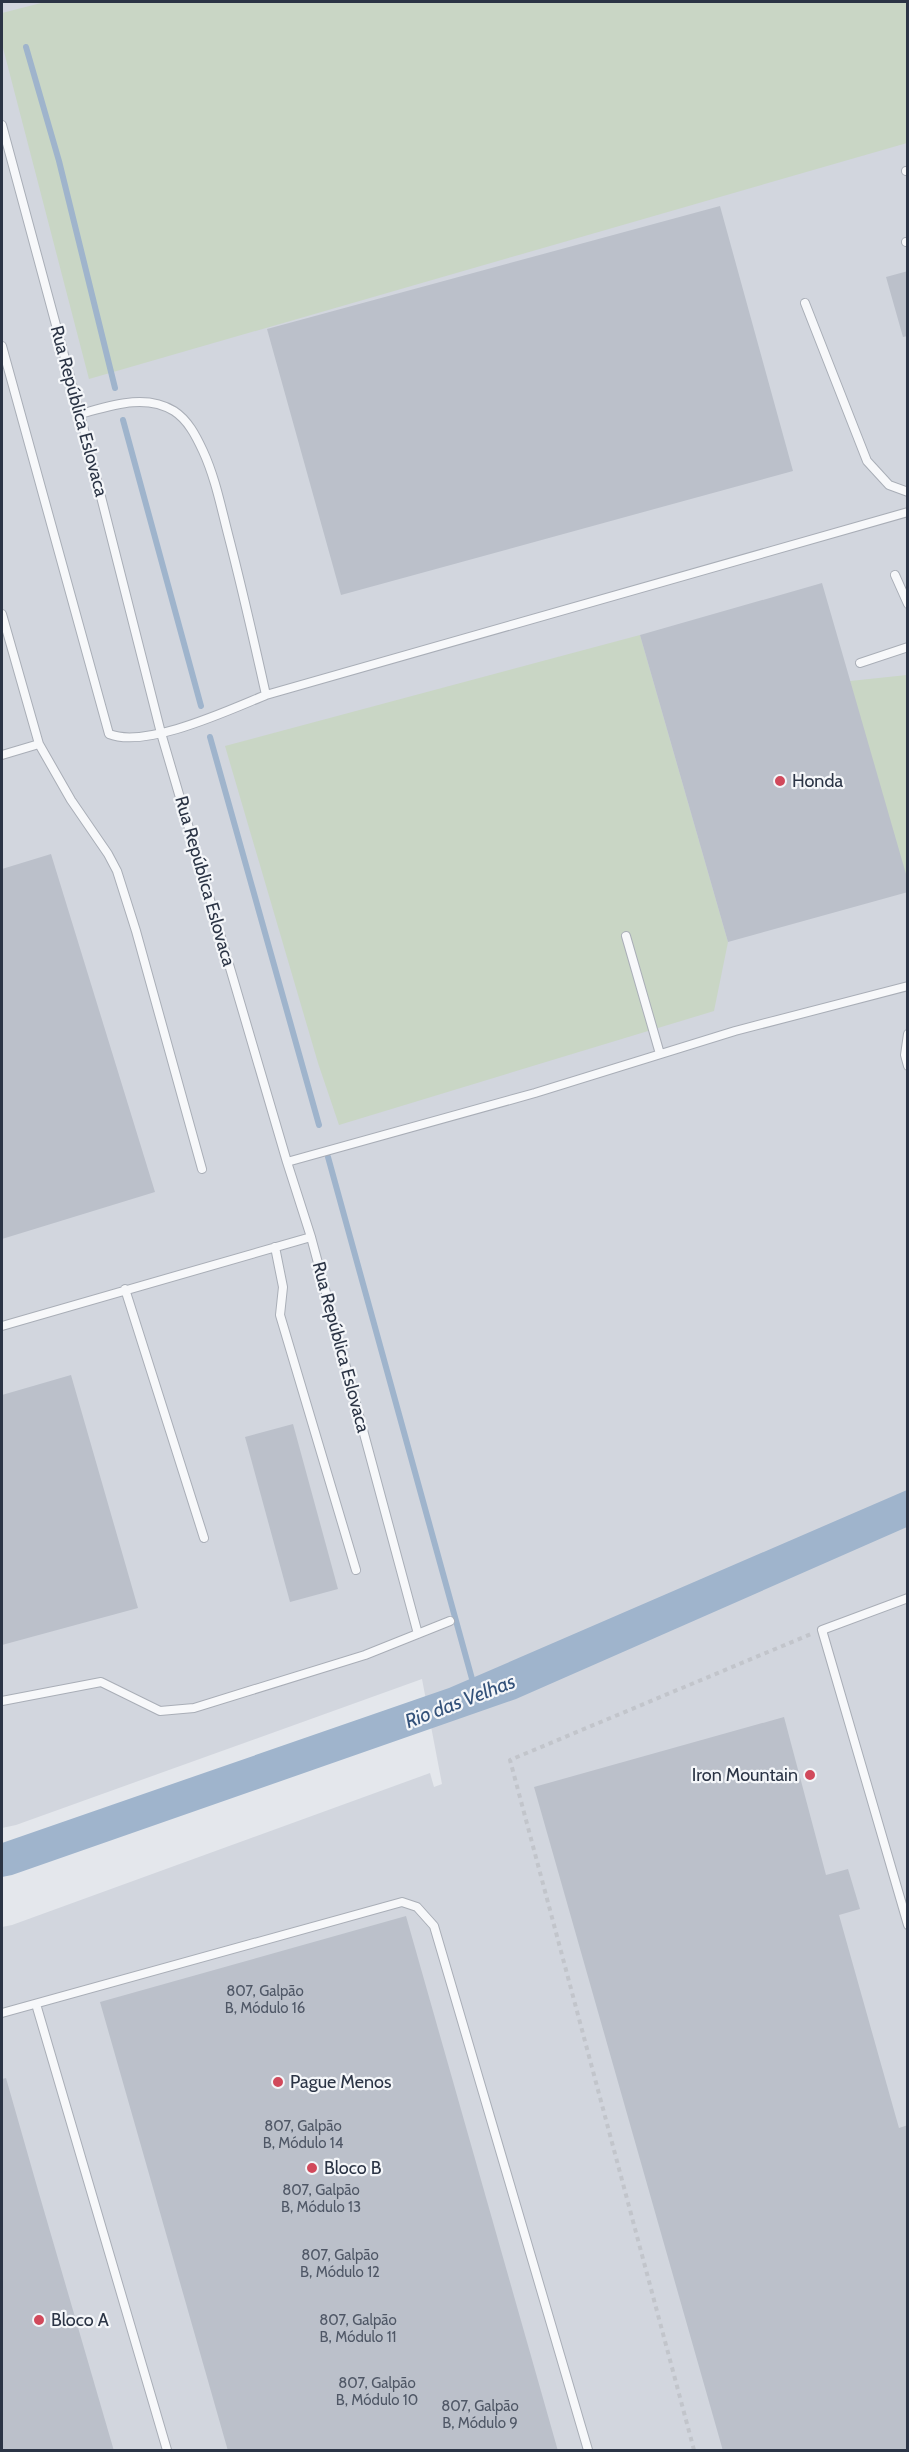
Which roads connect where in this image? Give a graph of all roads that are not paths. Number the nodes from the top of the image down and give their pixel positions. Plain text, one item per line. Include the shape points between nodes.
1 (2, 125) edge
2 (805, 303) dead end
3 (2, 346) edge
4 (80, 414) junction
5 (908, 492) edge
6 (908, 512) edge
7 (895, 575) dead end
8 (908, 604) edge
9 (2, 614) edge
10 (908, 647) edge
11 (860, 663) dead end
12 (266, 695) junction
13 (161, 733) junction
14 (39, 744) junction
15 (2, 755) edge
16 (626, 936) dead end
17 (908, 986) edge
18 (908, 1034) edge
19 (660, 1054) junction
20 (908, 1066) edge
21 (287, 1162) junction
22 (202, 1169) dead end
23 (311, 1237) junction
24 (275, 1247) junction
25 (125, 1289) junction
26 (2, 1326) edge
27 (204, 1538) dead end
28 (356, 1570) dead end
29 (908, 1598) edge
30 (450, 1621) dead end
31 (418, 1634) junction
32 (2, 1701) edge
33 (908, 1925) edge
34 (36, 2004) junction
35 (2, 2013) edge
36 (167, 2451) edge
37 (588, 2451) edge

1 - 4 lane, Rua República Eslovaca
2 - 5 lane via 867,461 889,485
3 - 13 lane via 109,734 139,738
4 - 12 lane via 115,404 162,405 184,420 195,435 220,505
4 - 13 lane, Rua República Eslovaca
6 - 12 lane
7 - 8 lane
9 - 14 lane
10 - 11 lane
12 - 13 lane
13 - 21 lane, Rua República Eslovaca
14 - 15 lane
14 - 22 lane via 117,872
16 - 19 lane
17 - 19 lane
18 - 20 lane
19 - 21 lane
21 - 23 lane, Rua República Eslovaca
23 - 24 lane
23 - 31 lane, Rua República Eslovaca
24 - 25 lane
24 - 28 lane via 283,1287 280,1314
25 - 26 lane
25 - 27 lane
29 - 33 lane via 822,1630
30 - 31 lane
31 - 32 lane via 365,1655 194,1708 160,1711 101,1682
34 - 35 lane
34 - 36 lane
34 - 37 lane via 402,1902 417,1907 434,1926

